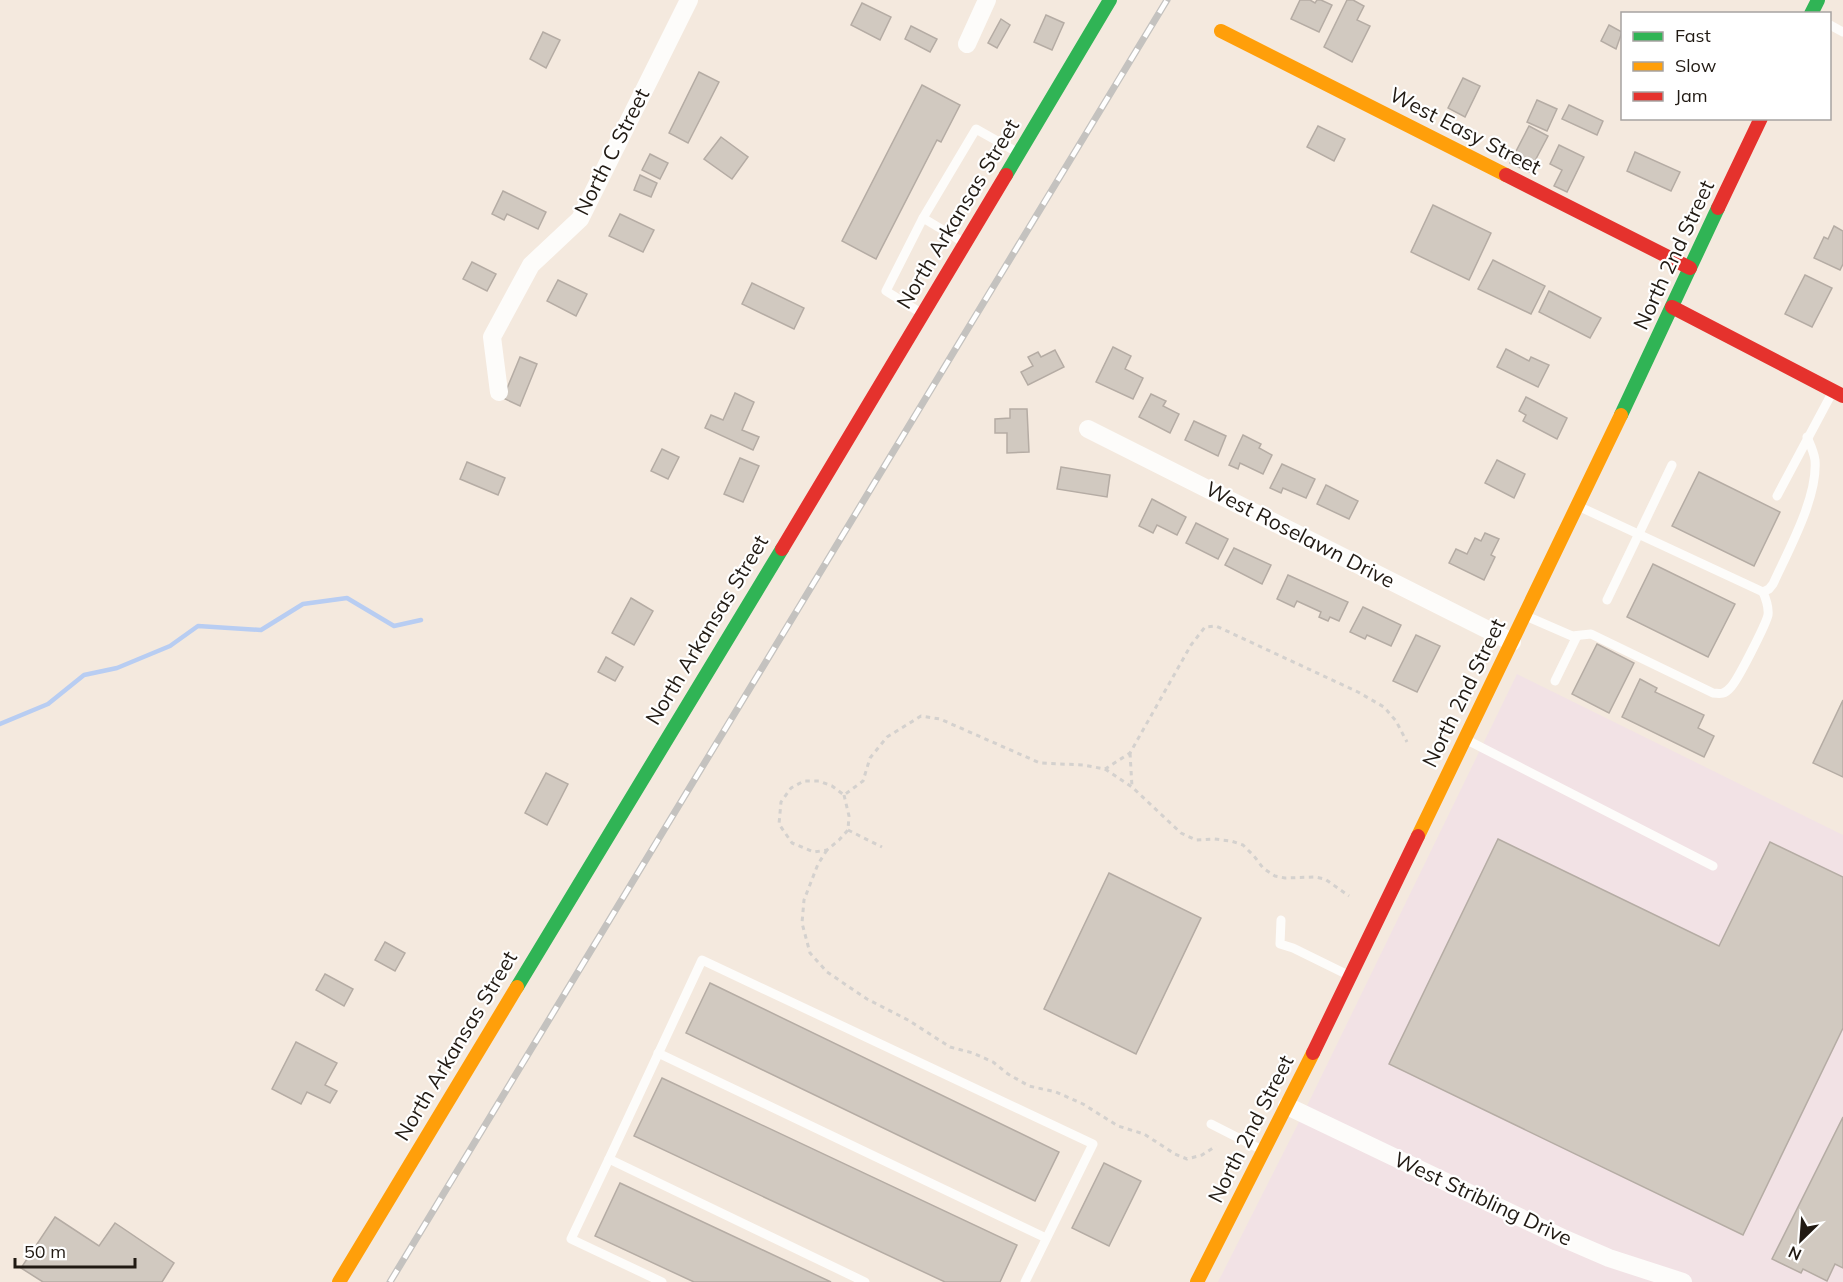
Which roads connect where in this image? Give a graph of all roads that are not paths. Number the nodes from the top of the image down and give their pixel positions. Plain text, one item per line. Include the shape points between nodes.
1 (688, 0) edge
2 (987, 0) edge
3 (1110, 0) edge
4 (1221, 32) dead end
5 (967, 44) dead end
6 (1760, 120) edge
7 (1019, 153) junction
8 (923, 218) junction
9 (965, 243) junction
10 (1690, 268) junction
11 (1672, 307) junction
12 (923, 315) junction
13 (500, 392) dead end
14 (1838, 394) edge
15 (1088, 429) dead end
16 (1807, 437) junction
17 (1672, 465) dead end
18 (1777, 496) dead end
19 (1578, 506) junction
20 (1640, 534) junction
21 (1763, 592) junction
22 (1607, 600) dead end
23 (1525, 616) junction
24 (1577, 636) junction
25 (1512, 642) junction
26 (1555, 681) dead end
27 (1465, 738) junction
28 (1713, 866) dead end
29 (1281, 920) dead end
30 (1350, 976) junction
31 (658, 1053) junction
32 (1287, 1106) junction
33 (1211, 1124) dead end
34 (1264, 1150) junction
35 (609, 1159) junction
36 (1046, 1238) junction
37 (339, 1282) edge
38 (662, 1282) edge
39 (865, 1282) edge
40 (1025, 1282) edge
41 (1197, 1282) edge
42 (1683, 1282) edge

1 - 13 street, North C Street via 580,219 531,265 492,337
2 - 5 street
3 - 7 street, North Arkansas Street
4 - 10 street, West Easy Street
6 - 10 street, North 2nd Street
7 - 8 lane via 976,129
7 - 9 street, North Arkansas Street
8 - 9 lane
8 - 12 lane via 886,291
9 - 12 street, North Arkansas Street
10 - 11 street, North 2nd Street
11 - 14 street
11 - 19 street, North 2nd Street
12 - 37 street, North Arkansas Street
14 - 16 lane
15 - 25 street, West Roselawn Drive
16 - 18 lane
16 - 21 lane via 1815,458 1815,481 1773,584
17 - 20 lane
19 - 20 lane
19 - 23 street, North 2nd Street
20 - 21 lane
20 - 22 lane
21 - 24 lane via 1768,616 1738,677 1722,694 1591,634
23 - 24 lane
23 - 25 street, North 2nd Street
24 - 26 lane
25 - 27 street, North 2nd Street
27 - 28 lane
27 - 30 street, North 2nd Street
29 - 30 lane via 1280,944
30 - 32 street, North 2nd Street
31 - 35 lane
31 - 36 lane
31 - 36 lane via 702,960 1093,1144
32 - 34 street, North 2nd Street
32 - 42 street, West Stribling Drive via 1565,1239
33 - 34 lane
34 - 41 street, North 2nd Street
35 - 38 lane via 571,1239
35 - 39 lane
36 - 40 lane

